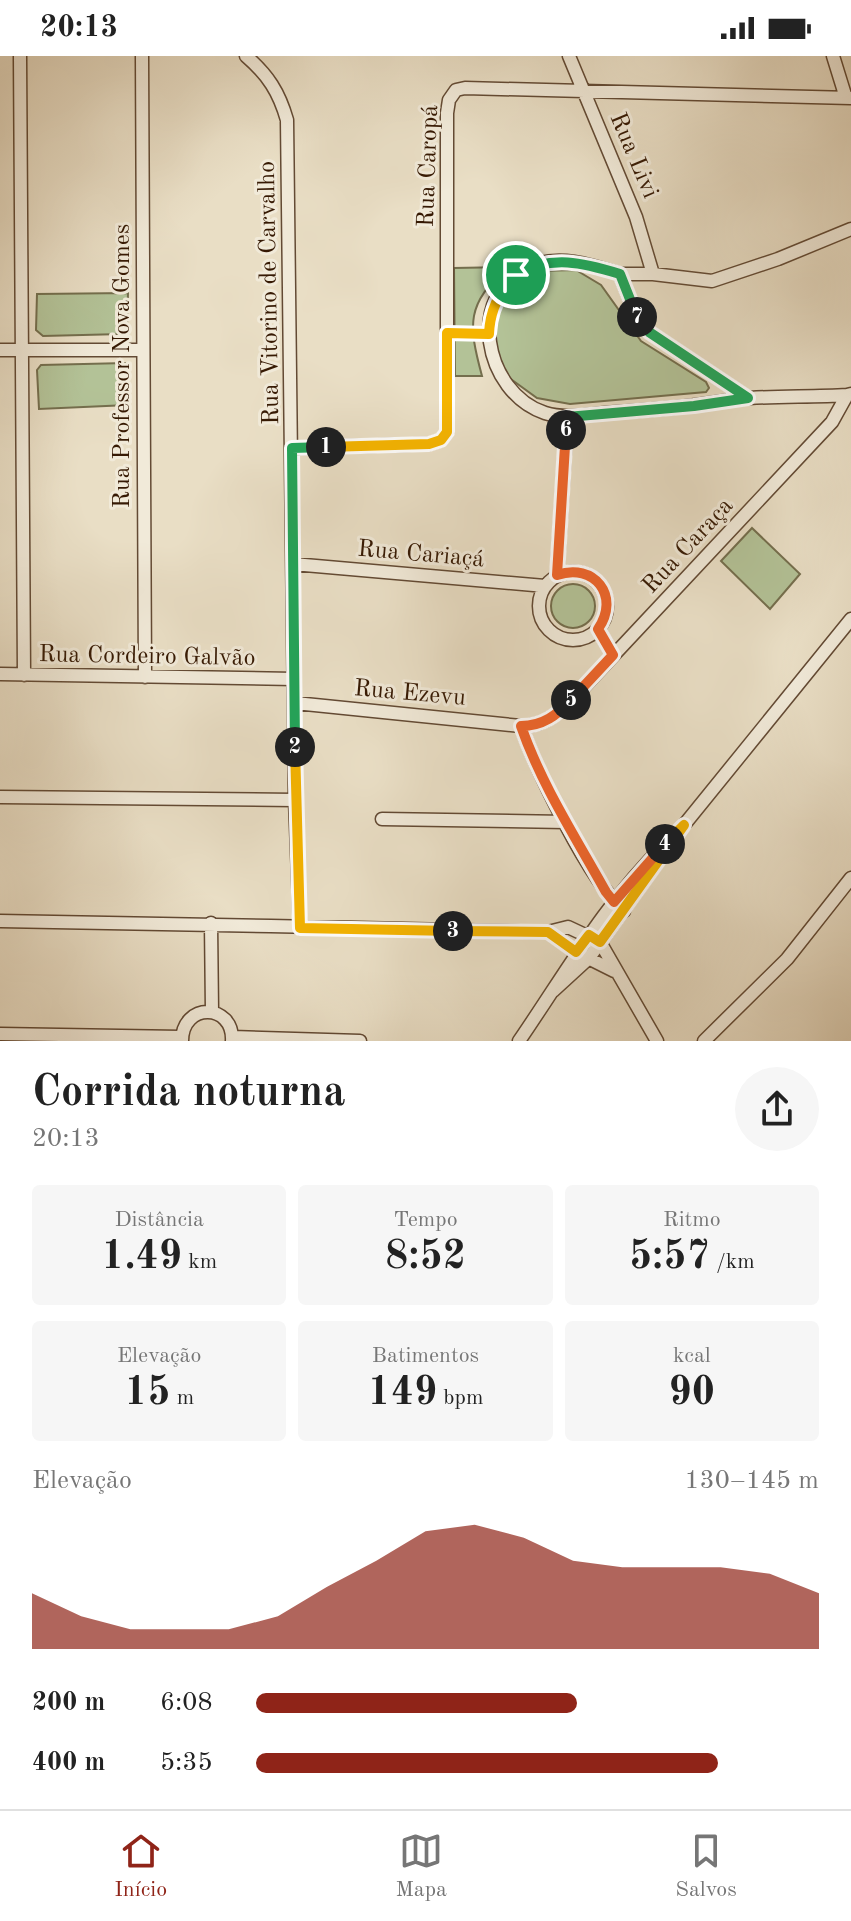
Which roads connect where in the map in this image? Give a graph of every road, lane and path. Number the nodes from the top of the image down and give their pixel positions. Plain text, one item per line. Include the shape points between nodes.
1 (20, 56) edge
2 (142, 56) edge
3 (246, 56) edge
4 (569, 56) edge
5 (833, 56) edge
6 (584, 91) junction
7 (848, 98) edge
8 (851, 229) edge
9 (620, 274) junction
10 (653, 274) junction
11 (447, 333) junction
12 (489, 334) junction
13 (0, 350) edge
14 (22, 350) junction
15 (143, 350) junction
16 (849, 395) edge
17 (748, 398) junction
18 (567, 417) junction
19 (292, 448) junction
20 (293, 564) junction
21 (557, 575) junction
22 (545, 586) junction
23 (851, 619) edge
24 (598, 629) junction
25 (613, 655) junction
26 (0, 674) edge
27 (24, 675) junction
28 (145, 677) junction
29 (294, 679) junction
30 (295, 703) junction
31 (521, 726) junction
32 (0, 797) edge
33 (295, 800) junction
34 (382, 819) dead end
35 (566, 822) junction
36 (851, 878) edge
37 (619, 906) junction
38 (0, 921) edge
39 (211, 923) junction
40 (300, 928) junction
41 (548, 932) junction
42 (595, 939) junction
43 (576, 952) junction
44 (589, 958) junction
45 (616, 971) junction
46 (553, 991) junction
47 (212, 1012) junction
48 (0, 1034) edge
49 (182, 1039) edge
50 (233, 1039) edge
51 (360, 1041) edge
52 (519, 1041) edge
53 (657, 1041) edge
54 (704, 1041) edge

1 - 14 street
2 - 15 street, Rua Professor Nova Gomes
3 - 19 street, Rua Vitorino de Carvalho via 272,81 287,120
4 - 6 street, Rua Livi
5 - 7 street
6 - 7 street, Rua Caropá
6 - 10 street, Rua Livi via 636,217
6 - 11 street, Rua Caropá via 465,88 451,94
8 - 10 street via 712,281
9 - 10 street
9 - 12 street via 586,263 530,266 500,293
9 - 17 street via 637,318 649,332
11 - 12 path
11 - 19 street, Rua Caropá via 447,432 441,440
12 - 18 street via 494,362 508,388 543,413
13 - 14 street
14 - 15 street
14 - 27 street
15 - 28 street, Rua Professor Nova Gomes
16 - 17 street
16 - 25 street, Rua Caraça via 832,422
17 - 18 street
18 - 21 street
19 - 20 street, Rua Vitorino de Carvalho
20 - 22 street, Rua Cariaçá
20 - 29 street, Rua Vitorino de Carvalho
21 - 22 street
21 - 24 street via 588,575 603,589 607,610
22 - 24 street via 539,611 552,632 575,640
23 - 37 street
24 - 25 street
25 - 31 street, Rua Caraça via 557,713 534,726
26 - 27 street, Rua Cordeiro Galvão
27 - 28 street, Rua Cordeiro Galvão
28 - 29 street, Rua Cordeiro Galvão
29 - 30 street, Rua Vitorino de Carvalho
30 - 31 street, Rua Ezevu
30 - 33 street, Rua Vitorino de Carvalho
31 - 35 street
32 - 33 street
33 - 40 street, Rua Vitorino de Carvalho
34 - 35 street
35 - 37 street
36 - 54 street via 787,959
37 - 42 street
38 - 39 street
39 - 40 street
39 - 47 street
40 - 41 street
41 - 42 street via 568,927
41 - 43 street
42 - 43 street
42 - 44 street
42 - 45 street
43 - 44 street
43 - 46 street
44 - 45 street
44 - 46 street
45 - 53 street
46 - 52 street
47 - 49 street via 191,1018
47 - 50 street via 229,1023
48 - 49 street
50 - 51 street

